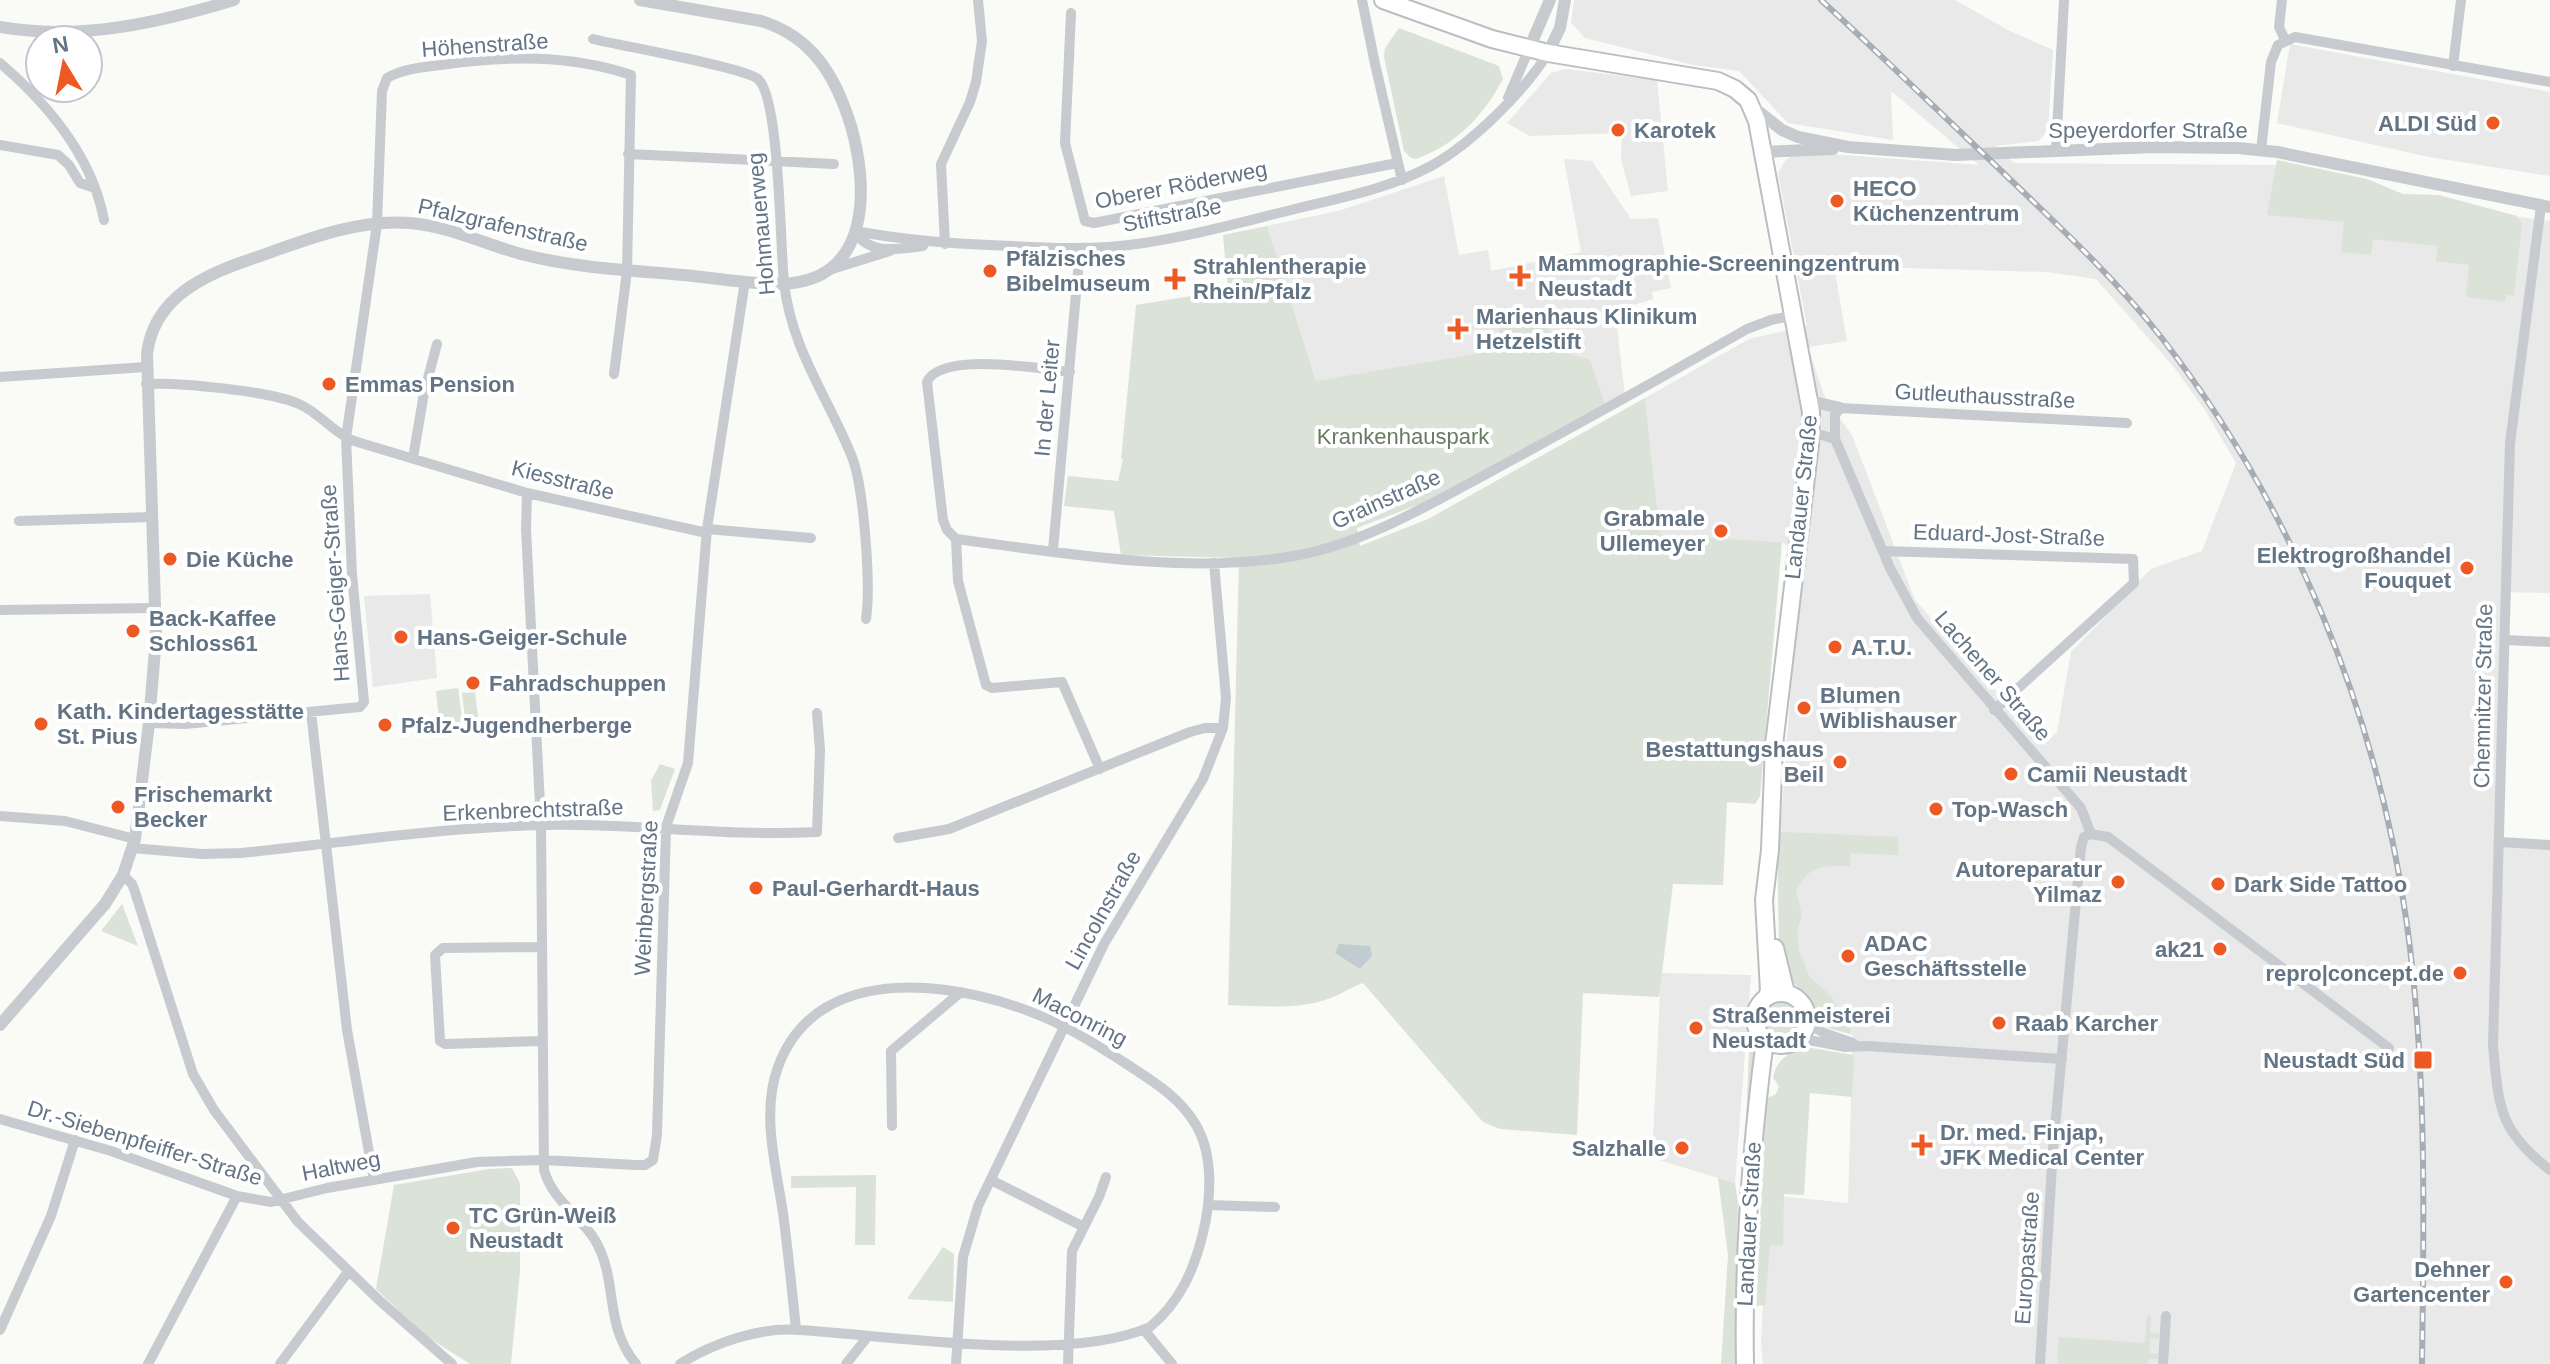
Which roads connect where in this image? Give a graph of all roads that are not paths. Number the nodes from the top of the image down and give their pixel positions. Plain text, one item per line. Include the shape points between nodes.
1 (234, 0) edge
2 (640, 0) edge
3 (978, 0) edge
4 (1362, 0) edge
5 (1383, 0) edge
6 (1550, 0) edge
7 (1565, 0) edge
8 (2064, 0) edge
9 (2282, 0) edge
10 (2461, 0) edge
11 (1071, 13) dead end
12 (0, 27) edge
13 (593, 39) dead end
14 (2285, 40) junction
15 (1529, 49) junction
16 (1548, 53) junction
17 (0, 63) edge
18 (2453, 66) junction
19 (2550, 82) edge
20 (1505, 103) junction
21 (1752, 107) junction
22 (0, 145) edge
23 (1848, 147) junction
24 (2056, 149) junction
25 (2261, 150) junction
26 (1762, 152) junction
27 (628, 154) junction
28 (777, 160) junction
29 (1397, 163) junction
30 (834, 164) dead end
31 (1402, 180) junction
32 (95, 188) junction
33 (2546, 206) edge
34 (104, 220) dead end
35 (377, 224) junction
36 (855, 231) junction
37 (945, 244) junction
38 (896, 249) junction
39 (1080, 249) junction
40 (828, 270) junction
41 (627, 271) junction
42 (745, 281) junction
43 (784, 283) junction
44 (1791, 316) junction
45 (437, 344) dead end
46 (146, 367) junction
47 (1070, 372) junction
48 (614, 374) dead end
49 (0, 377) edge
50 (146, 384) junction
51 (1810, 407) junction
52 (1840, 408) junction
53 (2127, 423) dead end
54 (1811, 432) junction
55 (346, 438) junction
56 (1835, 439) junction
57 (413, 458) junction
58 (527, 493) junction
59 (152, 517) junction
60 (19, 521) dead end
61 (707, 531) junction
62 (811, 538) dead end
63 (956, 539) junction
64 (1053, 550) junction
65 (1883, 551) junction
66 (1214, 563) junction
67 (156, 608) junction
68 (0, 610) edge
69 (866, 619) dead end
70 (2506, 640) junction
71 (2550, 642) edge
72 (1994, 710) junction
73 (311, 712) junction
74 (817, 713) dead end
75 (149, 723) junction
76 (1223, 728) junction
77 (1100, 769) junction
78 (0, 816) edge
79 (541, 825) junction
80 (666, 827) junction
81 (2091, 834) junction
82 (898, 838) dead end
83 (2500, 842) junction
84 (134, 844) junction
85 (327, 845) junction
86 (2550, 845) edge
87 (1770, 850) junction
88 (123, 875) junction
89 (541, 947) junction
90 (961, 992) junction
91 (1786, 993) junction
92 (1767, 996) junction
93 (1807, 1023) junction
94 (0, 1025) edge
95 (1064, 1026) junction
96 (1799, 1038) junction
97 (542, 1041) junction
98 (1772, 1042) junction
99 (1867, 1046) junction
100 (2389, 1048) dead end
101 (2062, 1059) junction
102 (0, 1119) edge
103 (892, 1126) dead end
104 (75, 1140) junction
105 (543, 1160) junction
106 (2550, 1170) edge
107 (1106, 1177) dead end
108 (374, 1180) junction
109 (991, 1180) junction
110 (237, 1196) junction
111 (279, 1199) junction
112 (1208, 1205) junction
113 (1275, 1207) dead end
114 (1084, 1227) junction
115 (348, 1272) junction
116 (2166, 1316) dead end
117 (796, 1329) junction
118 (0, 1330) edge
119 (1145, 1331) junction
120 (865, 1340) junction
121 (1099, 1352) dead end
122 (1083, 1355) dead end
123 (992, 1357) dead end
124 (956, 1359) edge
125 (1065, 1359) edge
126 (148, 1364) edge
127 (280, 1364) edge
128 (452, 1364) edge
129 (636, 1364) edge
130 (680, 1364) edge
131 (847, 1364) edge
132 (1172, 1364) edge
133 (1745, 1364) edge
134 (2040, 1364) edge
135 (2163, 1364) edge

1 - 12 street via 115,28
2 - 36 street via 761,21 795,35 808,47 833,82 853,134 860,186
3 - 37 street via 982,41 976,82 940,171
4 - 29 street
5 - 15 main road
6 - 15 street
7 - 16 street
8 - 24 street
9 - 14 street via 2279,27
10 - 18 street
11 - 29 street, Oberer Röderweg via 1064,129 1083,219 1094,223
13 - 28 street, Hohmauerweg via 758,79
14 - 18 street via 2304,37
14 - 25 street via 2271,62
15 - 16 main road
15 - 20 street, Stiftstraße
16 - 20 street, Stiftstraße
16 - 21 main road via 1718,81
17 - 32 street via 54,117
18 - 19 street
20 - 31 street, Stiftstraße via 1468,142
21 - 23 street, Speyerdorfer Straße via 1798,137
21 - 26 main road, Landauer Straße
22 - 32 street via 58,155 80,183
23 - 24 street, Speyerdorfer Straße via 1956,155
23 - 26 street
24 - 25 street, Speyerdorfer Straße
25 - 33 street, Speyerdorfer Straße
26 - 44 main road, Landauer Straße
27 - 28 street
27 - 35 street, Höhenstraße via 631,75 594,64 539,59 464,62 401,72 387,78 382,91
27 - 41 street, Höhenstraße
28 - 30 street
28 - 43 street, Hohmauerweg
29 - 31 street
31 - 39 street, Stiftstraße via 1175,236
32 - 34 street
33 - 70 street, Chemnitzer Straße via 2510,443
35 - 41 street, Pfalzgrafenstraße via 426,225 542,259
35 - 46 street, Pfalzgrafenstraße via 246,261 192,284 152,329
35 - 55 street, Hans-Geiger-Straße
36 - 37 street, Stiftstraße
36 - 38 street, Stiftstraße via 868,245
36 - 40 street via 847,254
37 - 38 street, Stiftstraße
37 - 39 street, Stiftstraße
38 - 40 street, Stiftstraße
39 - 47 street, In der Leiter
40 - 43 street, Pfalzgrafenstraße
41 - 42 street, Pfalzgrafenstraße
41 - 48 street
42 - 43 street, Pfalzgrafenstraße
42 - 61 street, Weinbergstraße
43 - 69 street, Hohmauerweg via 806,364 858,478
44 - 51 main road, Landauer Straße
44 - 66 street, Grainstraße via 1747,329 1422,508 1357,537 1300,555
45 - 57 street
46 - 49 street
46 - 50 street, Pfalzgrafenstraße
47 - 63 street via 970,364 930,374 943,520
47 - 64 street, In der Leiter
50 - 55 street, Kiesstraße via 284,399 314,412
50 - 59 street, Pfalzgrafenstraße
51 - 52 street
51 - 54 main road, Landauer Straße
52 - 53 street, Gutleuthausstraße
52 - 56 street
54 - 56 street
54 - 87 main road, Landauer Straße via 1778,707
55 - 57 street, Kiesstraße
55 - 73 street, Hans-Geiger-Straße via 364,702 360,707
56 - 65 street, Lachener Straße
57 - 58 street, Kiesstraße
58 - 61 street, Kiesstraße
58 - 79 street
59 - 60 street
59 - 67 street, Pfalzgrafenstraße
61 - 62 street
61 - 80 street, Weinbergstraße via 688,763
63 - 64 street, Grainstraße
63 - 77 street via 958,581 986,685 1062,682
64 - 66 street, Grainstraße
65 - 72 street, Lachener Straße via 1917,618
65 - 72 street, Eduard-Jost-Straße via 2133,559 2134,583
66 - 76 street, Lincolnstraße via 1226,698
67 - 68 street
67 - 75 street, Pfalzgrafenstraße
70 - 71 street
70 - 83 street, Chemnitzer Straße
72 - 81 street, Lachener Straße via 2081,808
73 - 75 street
73 - 85 street
74 - 80 street, Erkenbrechtstraße via 817,832
75 - 84 street, Pfalzgrafenstraße
76 - 77 street via 1190,732
76 - 95 street, Lincolnstraße via 1203,779 1104,944
77 - 82 street via 949,829
78 - 84 street, Erkenbrechtstraße via 65,821
79 - 80 street, Erkenbrechtstraße
79 - 85 street, Erkenbrechtstraße
79 - 89 street
80 - 105 street, Weinbergstraße via 654,1158 636,1165
81 - 100 street via 2108,837
81 - 101 street, Europastraße via 2081,847
83 - 86 street
83 - 106 street, Chemnitzer Straße via 2493,1046 2497,1085 2508,1128 2525,1151
84 - 85 street, Erkenbrechtstraße via 202,854
84 - 88 street, Pfalzgrafenstraße
85 - 108 street via 347,1030
87 - 91 main road, Landauer Straße via 1776,952
87 - 92 main road, Landauer Straße via 1764,900
88 - 94 street, Pfalzgrafenstraße via 105,904
88 - 111 street, Haltweg via 135,892 196,1082
89 - 97 street
89 - 97 street via 443,948 435,955 440,1041
90 - 95 street, Maconring
90 - 103 street via 891,1051
90 - 117 street, Maconring via 860,992 812,1017 785,1051 774,1079 770,1113
91 - 92 main road
91 - 93 main road, Landauer Straße via 1805,1007
92 - 98 main road, Landauer Straße via 1755,1019 1758,1031
93 - 96 main road
93 - 99 street
95 - 109 street, Lincolnstraße
95 - 112 street, Maconring via 1164,1088 1184,1108 1205,1151
96 - 98 main road
96 - 99 street
97 - 105 street
98 - 133 main road, Landauer Straße via 1759,1085 1752,1150
99 - 101 street
101 - 134 street, Europastraße
102 - 104 street, Dr.-Siebenpfeiffer-Straße
104 - 110 street, Dr.-Siebenpfeiffer-Straße
104 - 118 street via 51,1216
105 - 108 street, Haltweg via 477,1162
105 - 129 street via 552,1190 601,1254 618,1335
107 - 114 street
108 - 111 street, Haltweg
109 - 114 street
109 - 124 street, Lincolnstraße via 965,1249
110 - 111 street, Dr.-Siebenpfeiffer-Straße
110 - 126 street
111 - 115 street, Dr.-Siebenpfeiffer-Straße
112 - 113 street
112 - 119 street, Maconring via 1194,1267 1173,1303
114 - 125 street via 1070,1260
115 - 127 street
115 - 128 street, Dr.-Siebenpfeiffer-Straße
116 - 135 street
117 - 120 street
117 - 130 street via 724,1343
119 - 121 street, Maconring
119 - 132 street
120 - 124 street
120 - 131 street
122 - 125 street
123 - 124 street

